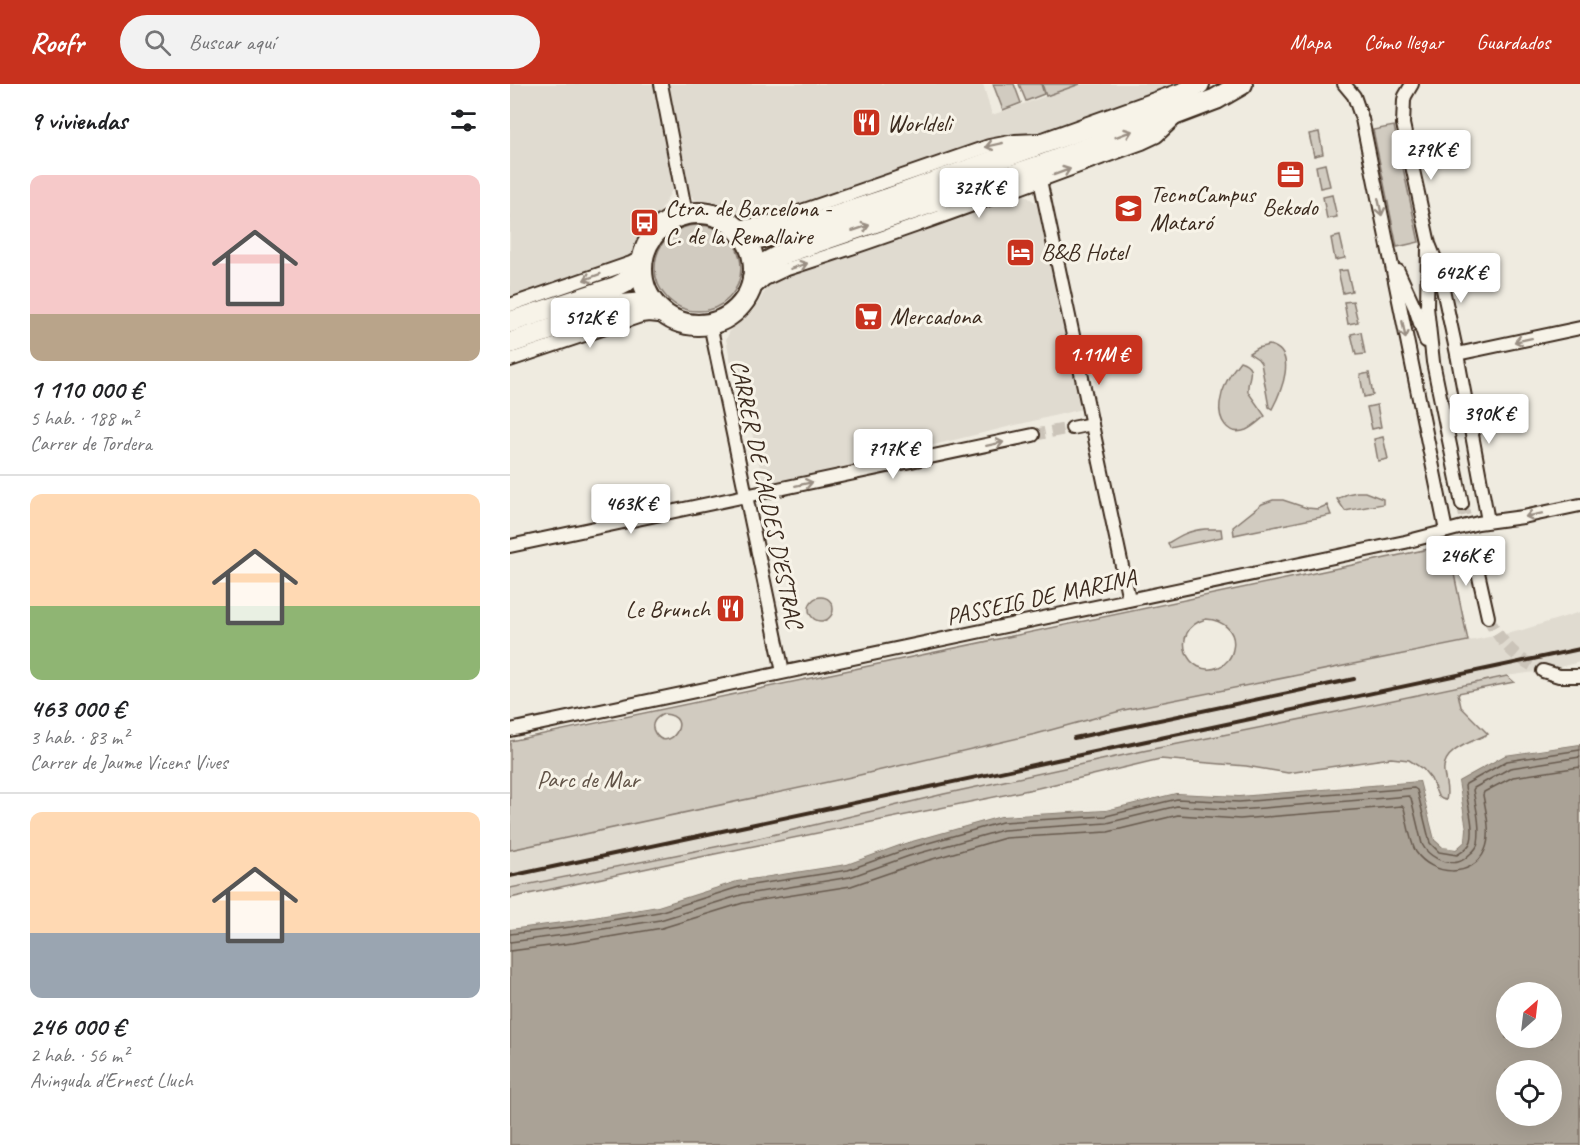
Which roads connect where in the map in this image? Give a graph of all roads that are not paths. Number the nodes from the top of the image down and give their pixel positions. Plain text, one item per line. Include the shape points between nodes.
1 (661, 84) edge
2 (1199, 84) edge
3 (1242, 84) edge
4 (1344, 84) edge
5 (1412, 84) edge
6 (1184, 112) junction
7 (1040, 180) junction
8 (686, 214) junction
9 (736, 228) junction
10 (1428, 244) junction
11 (1389, 252) junction
12 (643, 260) junction
13 (751, 286) junction
14 (510, 305) edge
15 (661, 311) junction
16 (510, 322) edge
17 (710, 324) junction
18 (1580, 328) edge
19 (510, 342) edge
20 (1457, 354) junction
21 (510, 360) edge
22 (1433, 362) junction
23 (1092, 424) junction
24 (1072, 428) tunnel mouth
25 (1033, 435) tunnel mouth
26 (747, 495) junction
27 (1462, 504) tunnel mouth
28 (1580, 505) edge
29 (1488, 521) junction
30 (1446, 531) junction
31 (510, 546) edge
32 (1473, 550) tunnel mouth
33 (1129, 599) junction
34 (1488, 617) tunnel mouth
35 (1543, 670) tunnel mouth
36 (783, 672) junction
37 (1580, 676) edge
38 (510, 730) edge

1 - 8 street
2 -> 9 main road via 1186,92 775,236 758,238
3 - 6 main road
4 -> 11 street via 1360,112
5 - 10 street via 1404,100 1403,124
7 -> 6 street via 1157,136
13 -> 6 main road via 767,262 782,254
13 -> 7 street via 777,273
7 - 23 street
8 - 9 main road via 715,216
8 - 12 main road via 665,224 649,241
9 - 13 main road via 752,254
10 - 20 street via 1438,266
10 - 22 street via 1427,307
11 - 22 street via 1415,308
11 -> 30 street
12 -> 14 street
12 - 15 main road via 645,288
12 - 16 main road via 616,287
13 - 17 main road via 745,301 733,313
15 - 17 main road via 684,324
15 - 19 main road via 635,303 623,305
15 - 21 street
17 - 26 street, CARRER DE CALDES D'ESTRAC
18 -> 20 street
20 - 29 street
22 - 27 street
23 - 24 street
23 - 33 street
26 -> 25 street
26 - 31 street
26 - 36 street, CARRER DE CALDES D'ESTRAC
28 -> 29 street, PASSEIG DE MARINA
29 - 30 street, PASSEIG DE MARINA
30 - 33 street, PASSEIG DE MARINA
32 - 34 street
33 - 36 street, PASSEIG DE MARINA
35 - 37 street via 1560,676
36 - 38 street, PASSEIG DE MARINA

